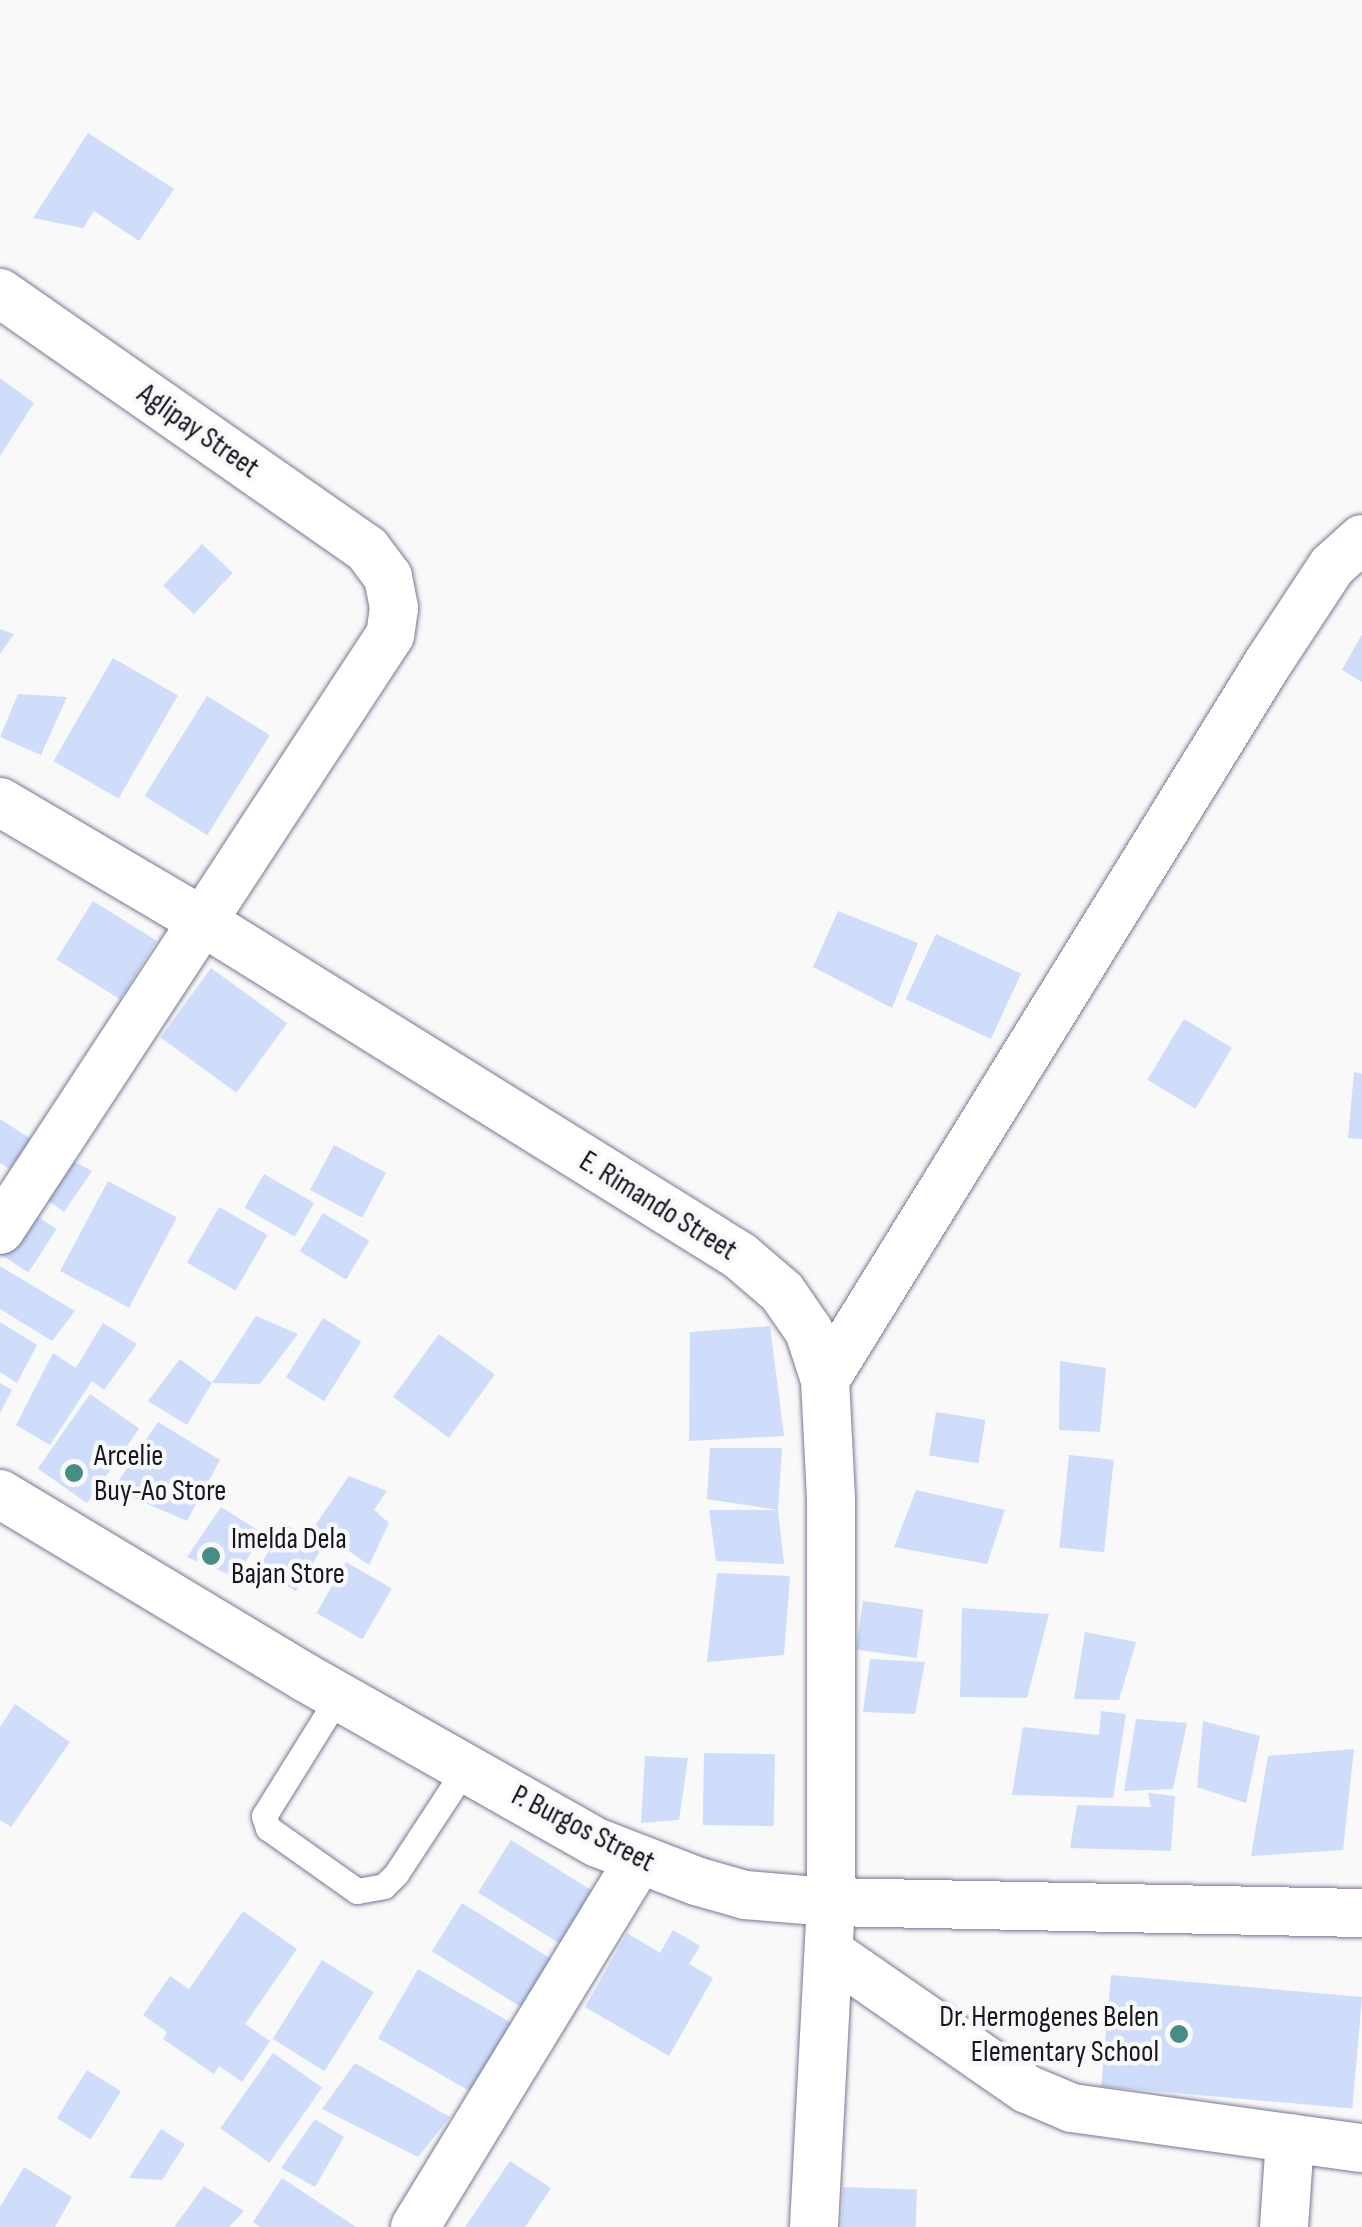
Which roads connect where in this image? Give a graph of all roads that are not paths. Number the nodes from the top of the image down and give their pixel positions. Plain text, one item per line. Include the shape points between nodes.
1 (0, 293) edge
2 (1362, 539) edge
3 (0, 802) edge
4 (200, 920) junction
5 (0, 1230) edge
6 (825, 1380) junction
7 (0, 1494) edge
8 (338, 1697) junction
9 (465, 1769) junction
10 (638, 1861) junction
11 (830, 1902) junction
12 (1362, 1914) edge
13 (828, 1952) junction
14 (1290, 2138) junction
15 (1362, 2148) edge
16 (415, 2227) edge
17 (814, 2227) edge
18 (1284, 2227) edge

1 - 4 street, Aglipay Street via 367,549 388,577 390,635
2 - 6 street via 1332,566 1268,663
3 - 4 street, E. Rimando Street
4 - 5 street
4 - 6 street, E. Rimando Street via 740,1256 782,1292 809,1331
6 - 11 street, E. Rimando Street
7 - 8 street, P. Burgos Street
8 - 9 street, P. Burgos Street
8 - 9 lane via 264,1816 268,1828 357,1890 384,1886 396,1874
9 - 10 street, P. Burgos Street
10 - 11 street, P. Burgos Street via 745,1895
10 - 16 street
11 - 12 street, P. Burgos Street
11 - 13 street, E. Rimando Street
13 - 14 street via 1027,2090 1072,2108
13 - 17 street, E. Rimando Street
14 - 15 street
14 - 18 street

